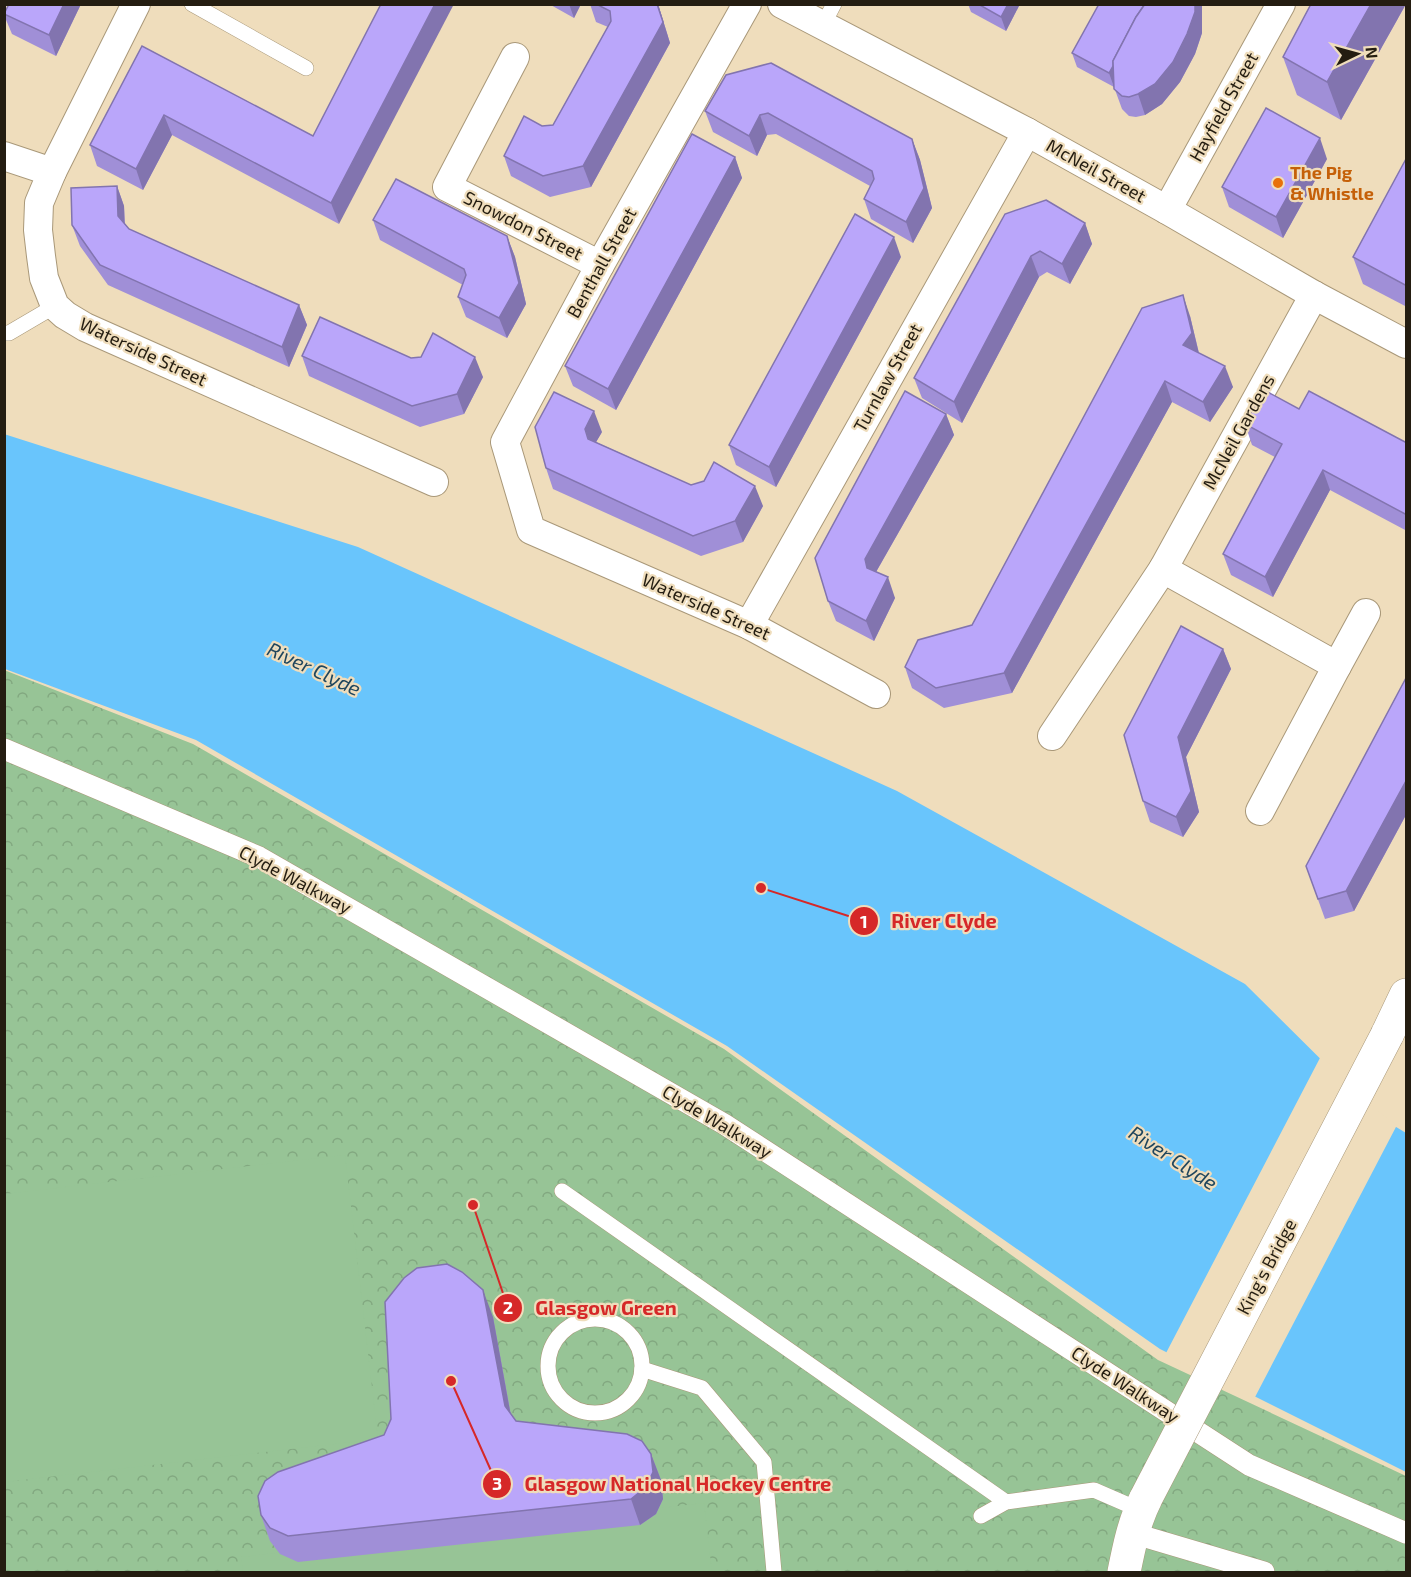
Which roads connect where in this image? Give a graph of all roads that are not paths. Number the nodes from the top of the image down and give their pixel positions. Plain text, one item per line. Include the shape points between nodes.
1 (136, 4) edge
2 (192, 4) edge
3 (747, 4) edge
4 (782, 4) edge
5 (1281, 4) edge
6 (829, 15) edge
7 (515, 57) dead end
8 (306, 68) dead end
9 (1027, 132) junction
10 (4, 156) edge
11 (52, 172) junction
12 (1167, 210) junction
13 (600, 265) junction
14 (1314, 295) junction
15 (55, 306) junction
16 (4, 333) edge
17 (1407, 345) edge
18 (434, 482) dead end
19 (531, 530) joint
20 (1164, 569) junction
21 (1366, 613) dead end
22 (749, 625) junction
23 (1337, 666) junction
24 (876, 694) dead end
25 (1052, 736) dead end
26 (4, 749) edge
27 (1260, 811) dead end
28 (1407, 995) edge
29 (562, 1191) dead end
30 (642, 1370) junction
31 (1006, 1502) junction
32 (1139, 1514) junction
33 (981, 1516) dead end
34 (1407, 1533) edge
35 (774, 1572) edge
36 (1124, 1572) edge
37 (1264, 1572) edge

1 - 11 street
2 - 8 lane
3 - 13 street, Benthall Street
4 - 6 street, McNeil Street
5 - 12 street, Hayfield Street
6 - 9 street, McNeil Street
7 - 13 street, Snowdon Street via 447,186
9 - 12 street, McNeil Street
9 - 22 street, Turnlaw Street
10 - 11 street
11 - 15 street via 39,203 38,230 45,278
12 - 14 street, McNeil Street
13 - 19 street, Benthall Street via 505,442
14 - 17 street, McNeil Street
14 - 20 street, McNeil Gardens
15 - 16 lane
15 - 18 street, Waterside Street via 86,327
19 - 22 street, Waterside Street
20 - 23 street
20 - 25 street, McNeil Gardens
21 - 23 street
22 - 24 street, Waterside Street
23 - 27 street
26 - 34 street, Clyde Walkway via 259,857 724,1124 1249,1465
28 - 32 main road, King's Bridge, bridge
29 - 31 lane
30 - 30 lane via 631,1397 619,1407 605,1413 590,1413 575,1409 553,1389 548,1358 553,1343 576,1322 608,1320 634,1339 641,1353
30 - 35 lane via 702,1388 764,1462
31 - 32 lane via 1094,1490
31 - 33 lane
32 - 36 main road, King's Bridge
32 - 37 street

